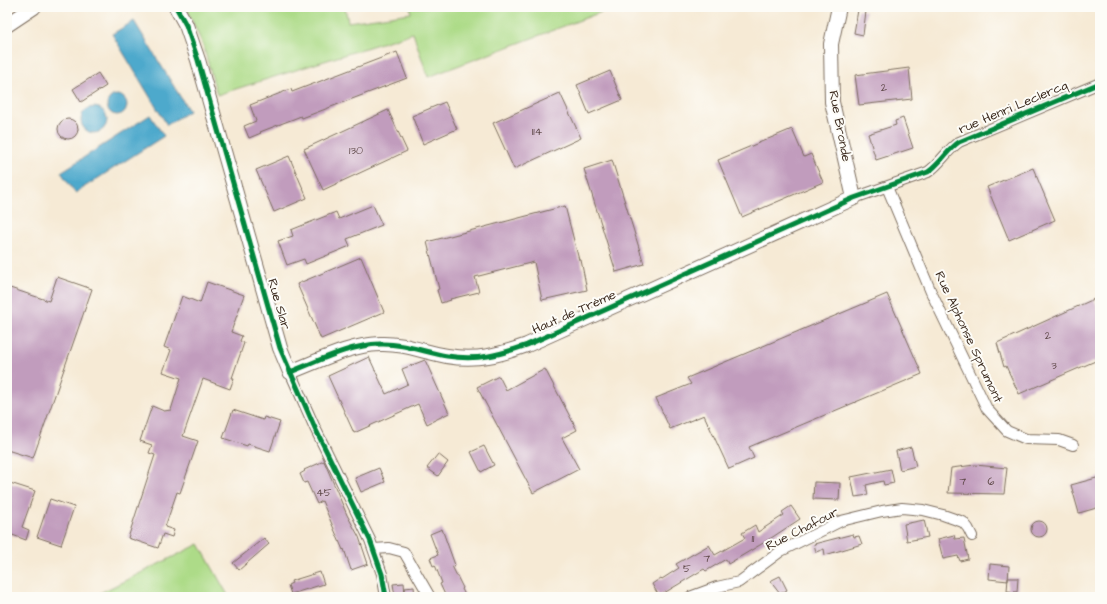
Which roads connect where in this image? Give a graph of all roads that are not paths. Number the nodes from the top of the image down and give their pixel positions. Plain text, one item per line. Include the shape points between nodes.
1 (34, 7) edge
2 (176, 7) edge
3 (839, 7) edge
4 (7, 25) edge
5 (1100, 83) edge
6 (887, 187) junction
7 (854, 198) junction
8 (290, 372) junction
9 (1073, 445) dead end
10 (972, 536) dead end
11 (374, 549) junction
12 (386, 597) edge
13 (430, 597) edge
14 (690, 597) edge

1 - 4 street
2 - 8 street, Rue Slar via 186,25 198,60 280,348
3 - 7 street, Rue Bronde via 831,44 832,102
5 - 6 street, rue Henri Leclercq via 959,142 928,172
6 - 7 street, rue Henri Leclercq
6 - 9 street, Rue Alphonse Sprumont via 932,292 987,409 1007,432 1026,439 1059,440
7 - 8 street, Haut de Trème via 504,354 468,358 380,344 354,347
8 - 11 street, Rue Slar
10 - 14 street, Rue Chafour via 963,522 943,515 902,508 882,511 841,522 781,552 739,582
11 - 12 street, Rue Slar
11 - 13 street via 389,548 404,552

